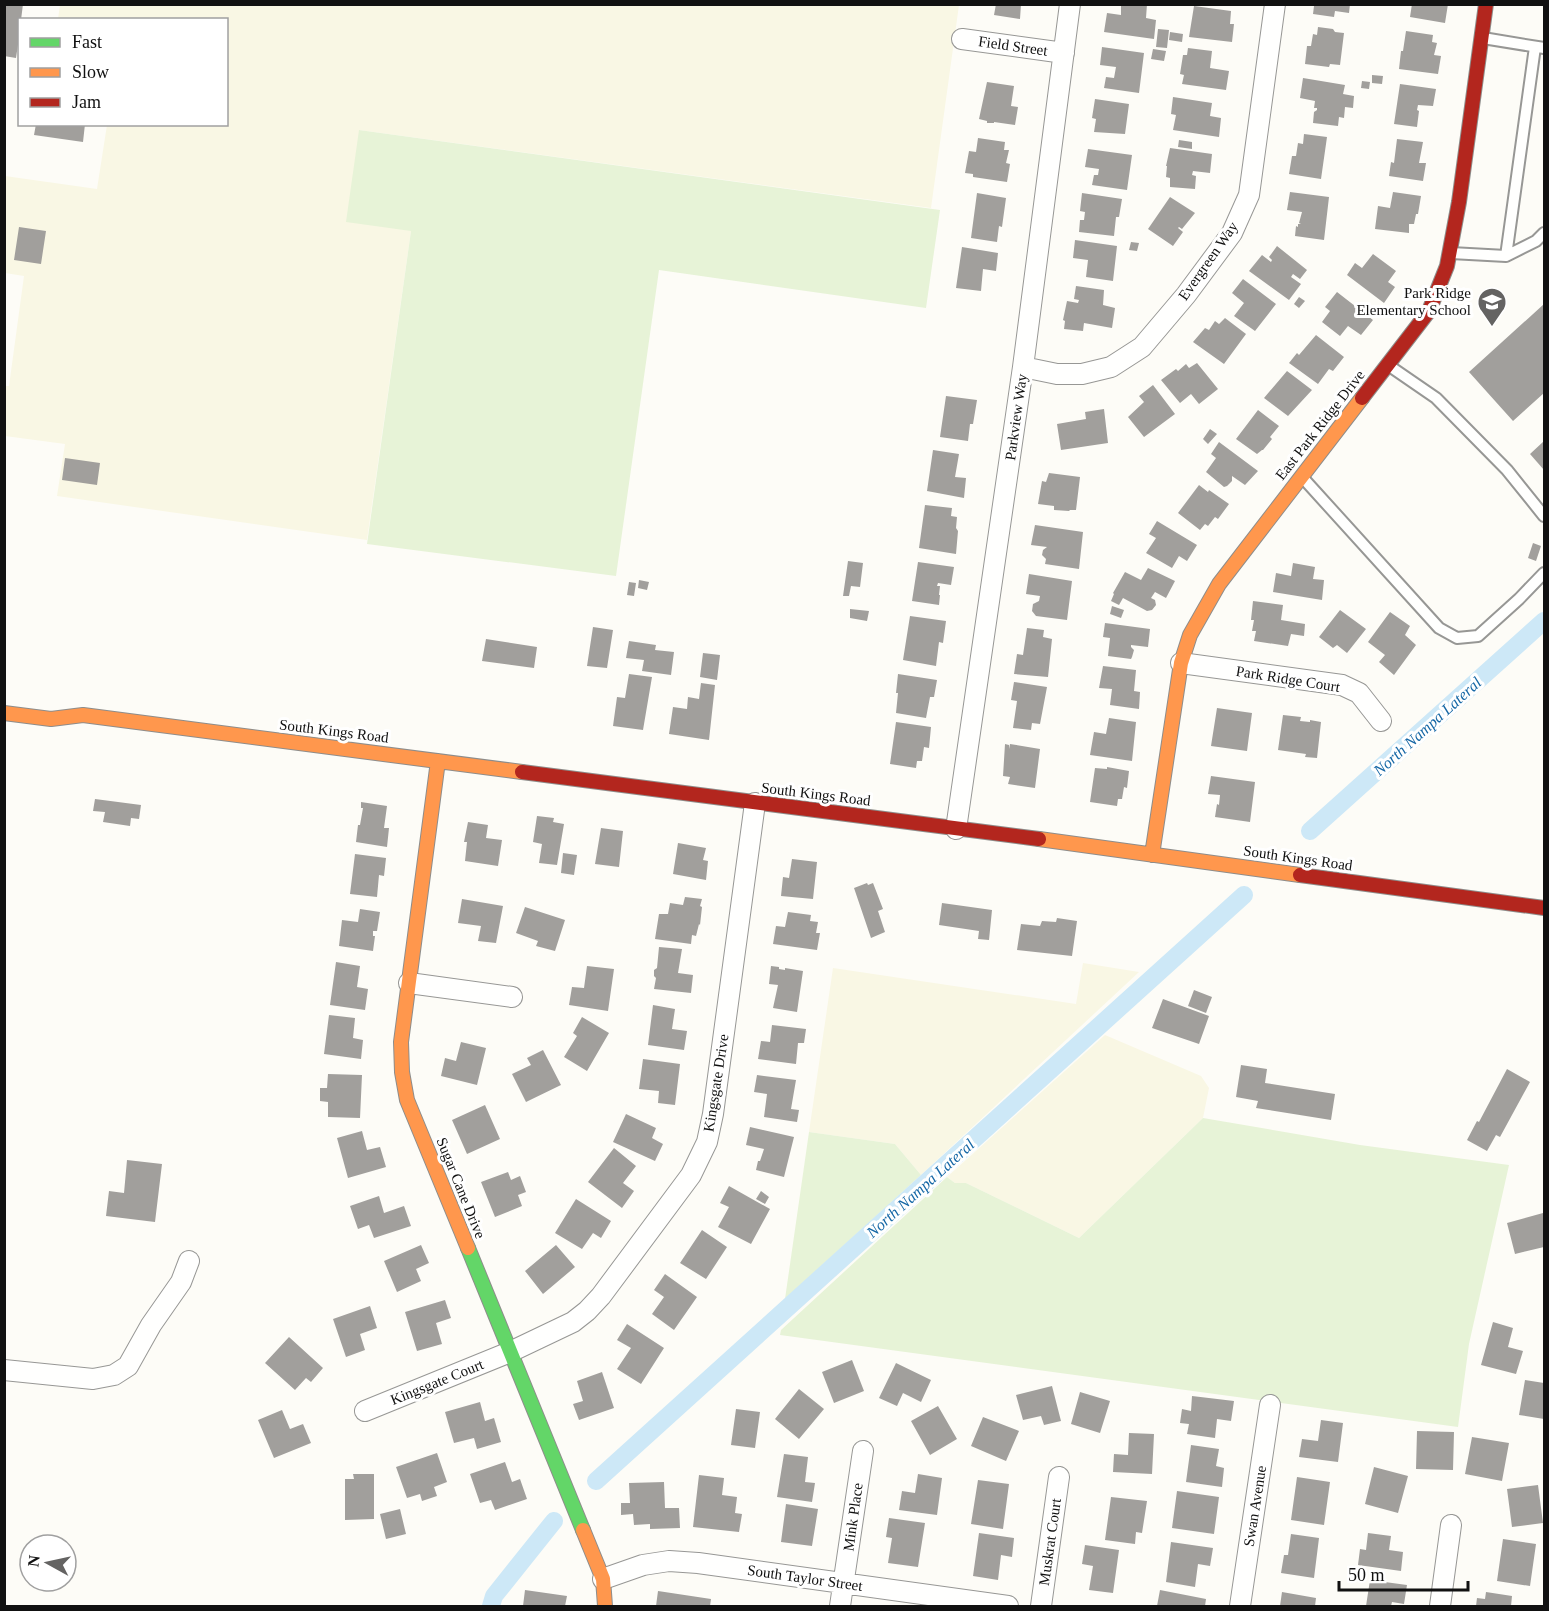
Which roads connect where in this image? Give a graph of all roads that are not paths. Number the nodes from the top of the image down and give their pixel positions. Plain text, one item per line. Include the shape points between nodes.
1 (1070, 4) edge
2 (1275, 4) edge
3 (1486, 4) edge
4 (1482, 38) junction
5 (962, 39) dead end
6 (1540, 48) edge
7 (1064, 53) junction
8 (1545, 233) edge
9 (1450, 252) junction
10 (1506, 256) junction
11 (1388, 365) junction
12 (1023, 367) junction
13 (1300, 476) junction
14 (1545, 516) edge
15 (1545, 573) edge
16 (1181, 663) junction
17 (63, 706) dead end
18 (4, 713) edge
19 (83, 715) junction
20 (1381, 721) dead end
21 (438, 761) junction
22 (754, 803) junction
23 (956, 829) junction
24 (1152, 855) junction
25 (1545, 908) edge
26 (409, 983) junction
27 (512, 997) dead end
28 (189, 1261) dead end
29 (510, 1352) junction
30 (4, 1370) edge
31 (1270, 1405) dead end
32 (365, 1411) dead end
33 (863, 1451) dead end
34 (1059, 1478) dead end
35 (1451, 1525) dead end
36 (603, 1579) junction
37 (843, 1584) junction
38 (605, 1606) edge
39 (840, 1606) edge
40 (1008, 1606) edge
41 (1041, 1606) edge
42 (1240, 1606) edge
43 (1440, 1606) edge

1 - 7 street, Parkview Way
2 - 12 street, Evergreen Way via 1249,195 1232,233 1142,346 1111,367 1082,374 1057,374
3 - 4 street, East Park Ridge Drive
4 - 6 lane
4 - 9 street, East Park Ridge Drive
5 - 7 street, Field Street
6 - 10 lane
7 - 12 street, Parkview Way
8 - 10 lane
9 - 10 lane
9 - 11 street, East Park Ridge Drive via 1429,311
11 - 13 street, East Park Ridge Drive
11 - 14 lane via 1436,398 1507,470
12 - 23 street, Parkview Way
13 - 15 lane via 1439,628 1457,638 1478,636
13 - 16 street, East Park Ridge Drive via 1219,584 1190,635
16 - 20 street, Park Ridge Court via 1342,685 1359,693
16 - 24 street, East Park Ridge Drive
17 - 19 street, South Kings Road
18 - 19 street, South Kings Road via 51,719
19 - 21 street, South Kings Road
21 - 22 street, South Kings Road
21 - 26 street, Sugar Cane Drive
22 - 23 street, South Kings Road
22 - 29 street, Kingsgate Drive via 707,1142 691,1175 587,1311 573,1323
23 - 24 street, South Kings Road
24 - 25 street, South Kings Road
26 - 27 street
26 - 29 street, Sugar Cane Drive via 401,1042 408,1100
28 - 30 street via 181,1282 128,1366 114,1375 93,1379
29 - 32 street, Kingsgate Court
29 - 36 street, Sugar Cane Drive
31 - 42 street, Swan Avenue
33 - 37 street, Mink Place
34 - 41 street, Muskrat Court
35 - 43 street
36 - 37 street, South Taylor Street via 669,1561
36 - 38 street, Sugar Cane Drive
37 - 39 street, Mink Place
37 - 40 street, South Taylor Street

